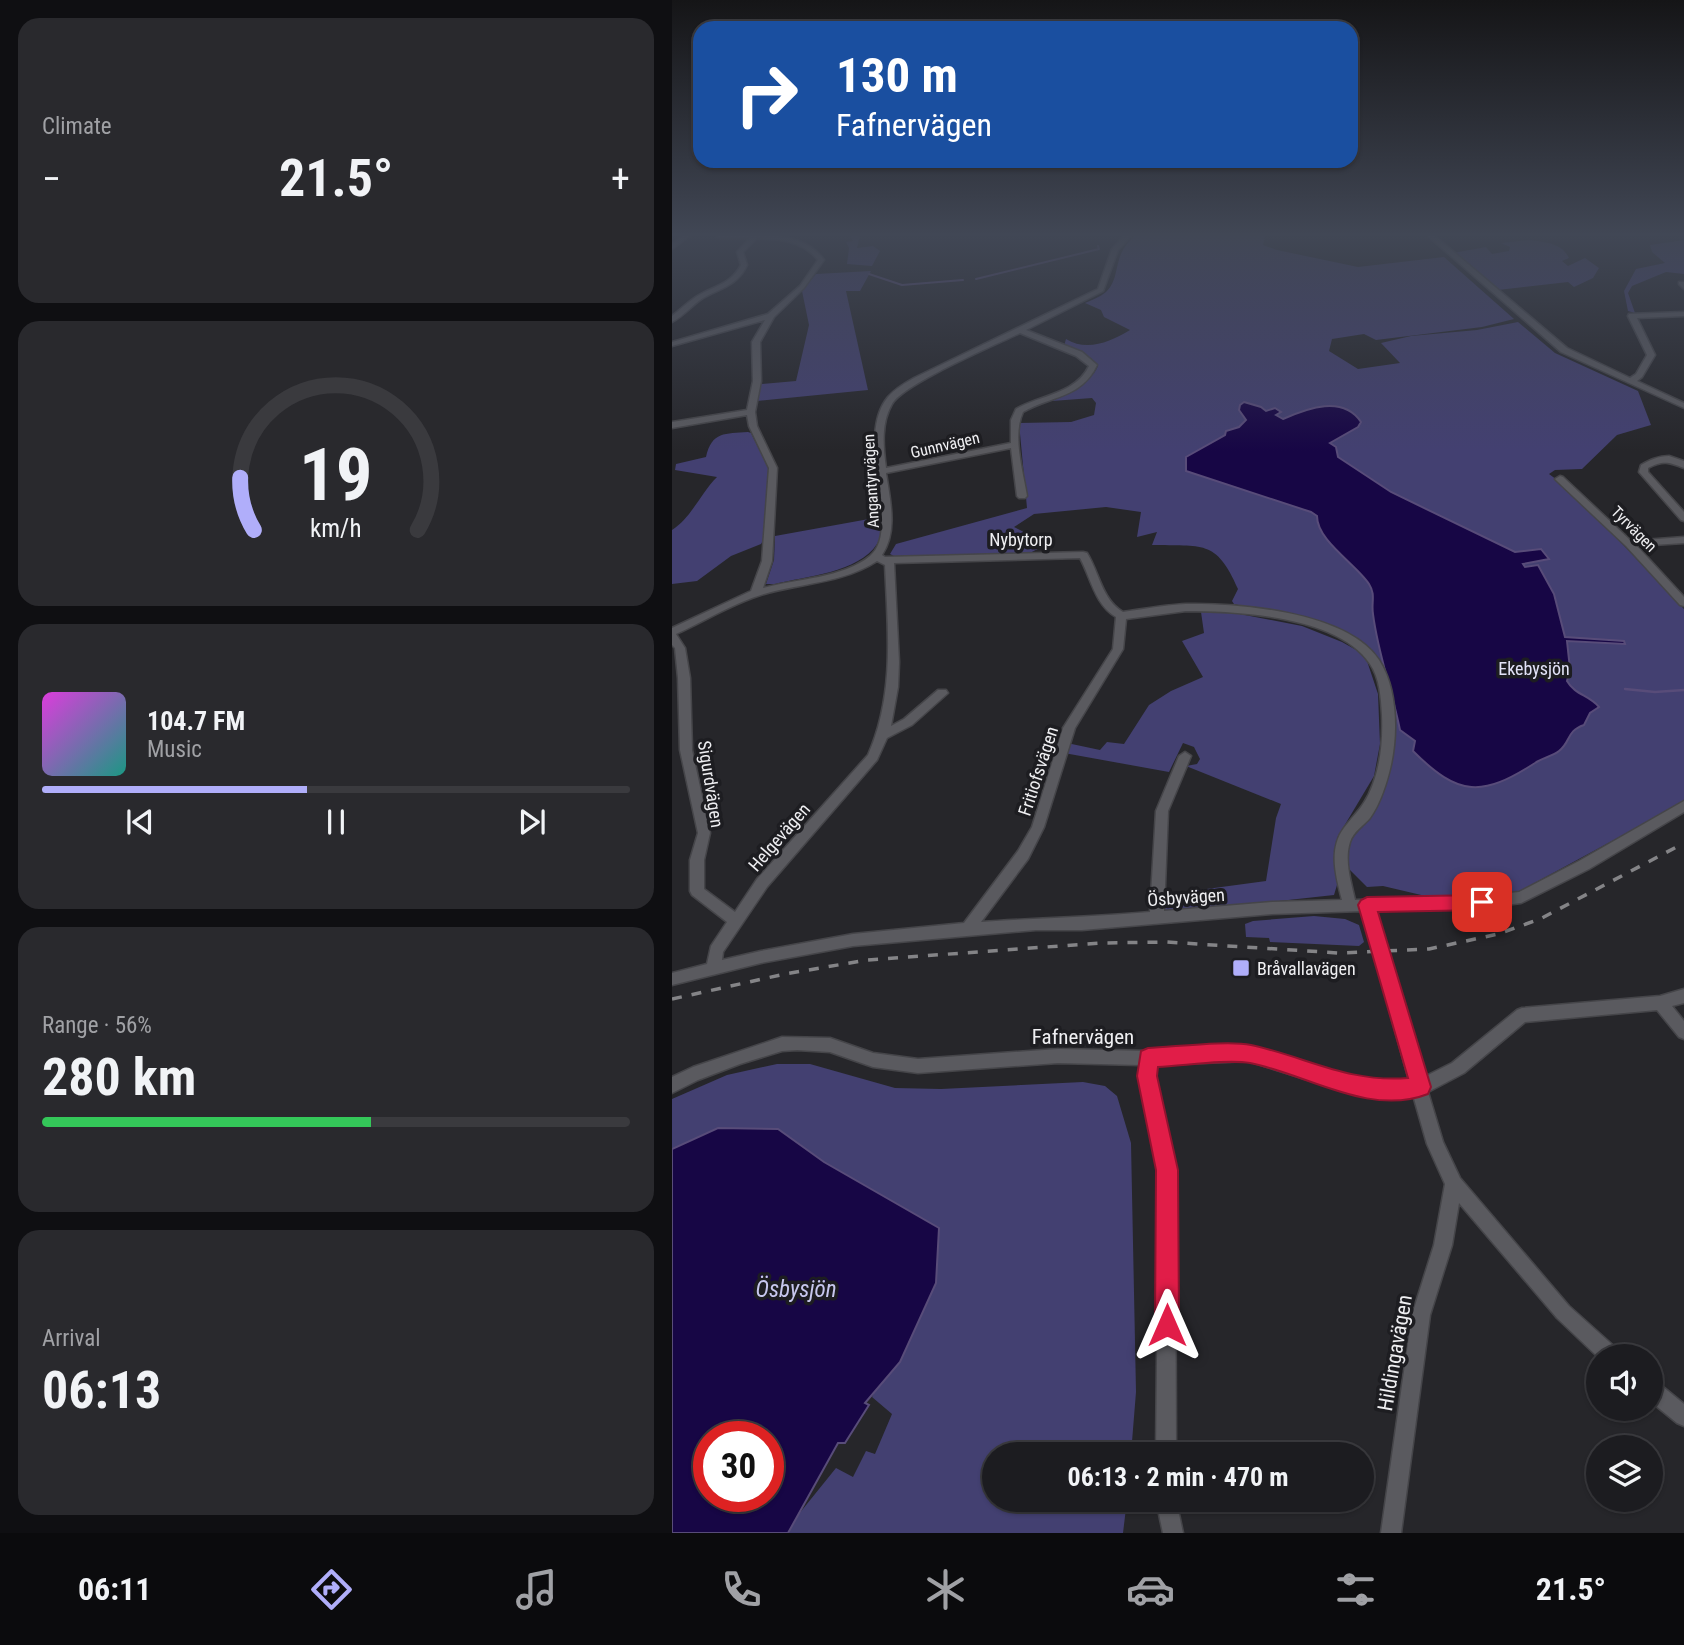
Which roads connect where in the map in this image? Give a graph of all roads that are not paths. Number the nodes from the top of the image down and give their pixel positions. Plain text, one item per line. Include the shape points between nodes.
1 (687, 308) edge
2 (780, 308) edge
3 (1065, 308) edge
4 (1513, 308) edge
5 (1684, 314) edge
6 (771, 316) junction
7 (672, 320) edge
8 (1020, 330) junction
9 (672, 344) edge
10 (1630, 382) junction
11 (1684, 406) edge
12 (751, 412) junction
13 (672, 425) edge
14 (1015, 446) junction
15 (1684, 465) edge
16 (881, 471) junction
17 (1560, 479) dead end
18 (1021, 496) dead end
19 (1684, 518) edge
20 (1684, 540) edge
21 (1629, 544) junction
22 (881, 558) junction
23 (756, 593) junction
24 (1684, 603) edge
25 (1121, 617) junction
26 (672, 635) edge
27 (942, 692) dead end
28 (884, 735) junction
29 (1185, 756) dead end
30 (1684, 806) edge
31 (1367, 905) junction
32 (1350, 906) junction
33 (1157, 918) junction
34 (735, 920) junction
35 (968, 929) junction
36 (714, 969) junction
37 (672, 979) edge
38 (1684, 996) edge
39 (1660, 1003) junction
40 (1684, 1032) edge
41 (1148, 1058) junction
42 (672, 1085) edge
43 (1421, 1087) junction
44 (1454, 1184) junction
45 (1597, 1344) edge
46 (1663, 1399) edge
47 (1684, 1416) edge
48 (1166, 1442) edge
49 (1169, 1512) edge
50 (1173, 1533) edge
51 (1391, 1533) edge

1 - 7 street
2 - 6 street
3 - 8 street, Angantyrvägen
4 - 10 street via 1551,341
5 - 10 street via 1632,316 1651,355
6 - 9 street
6 - 12 street via 756,342 757,381
8 - 14 street via 1088,358 1093,365 1088,376 1073,387 1019,411
8 - 16 street, Angantyrvägen via 895,394 882,413
10 - 11 street
12 - 13 street
12 - 23 street via 773,468 767,561
14 - 16 street, Gunnvägen
14 - 18 street
15 - 19 street via 1665,458 1650,463 1643,472
16 - 22 street, Angantyrvägen via 888,534
17 - 21 street, Tyrvägen
20 - 21 street
21 - 24 street, Tyrvägen
22 - 23 street
22 - 25 street, Nybytorp via 1083,555 1105,602
22 - 28 street, Helgevägen via 890,564 894,675
23 - 26 street
25 - 32 street via 1165,609 1295,617 1336,631 1374,660 1384,692 1388,740 1385,766 1367,811 1344,839 1342,874
25 - 35 street, Fritiofsvägen via 1118,649 1069,728 1038,827 1024,855
26 - 34 street, Sigurdvägen via 680,648 686,750 704,833 697,860 697,891
27 - 28 street, Helgevägen via 908,722
28 - 34 street, Helgevägen via 873,757
29 - 33 street via 1162,811
30 - 31 street, Ösbyvägen via 1521,897
31 - 32 street, Ösbyvägen
31 - 43 street
32 - 33 street, Ösbyvägen
33 - 35 street, Ösbyvägen
34 - 36 street, Helgevägen via 716,950
35 - 36 street, Ösbyvägen via 853,940
36 - 37 street, Ösbyvägen
38 - 39 street, Fafnervägen
39 - 40 street
39 - 43 street, Fafnervägen via 1522,1015 1458,1068
41 - 42 street, Fafnervägen via 1058,1056 918,1066 873,1060 830,1045 797,1043 740,1057
41 - 43 street, Fafnervägen via 1248,1054 1358,1086 1381,1090
41 - 48 street via 1147,1076 1167,1170
43 - 44 street via 1435,1144
44 - 45 street via 1563,1312
44 - 51 street, Hildingavägen via 1443,1245 1421,1315
46 - 47 street
49 - 50 street

